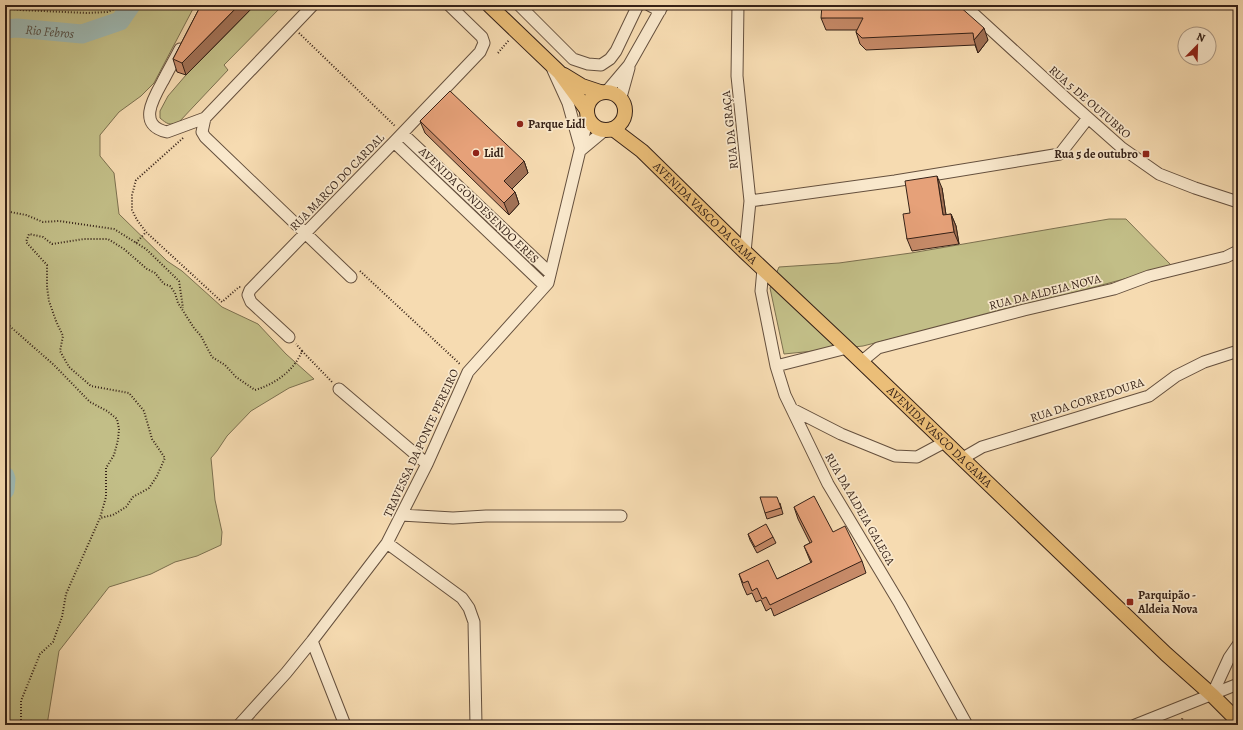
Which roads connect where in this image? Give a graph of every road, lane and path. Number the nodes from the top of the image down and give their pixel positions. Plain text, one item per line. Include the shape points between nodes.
1 (120, 5) edge
2 (313, 5) edge
3 (449, 5) edge
4 (489, 5) edge
5 (519, 5) edge
6 (638, 5) edge
7 (649, 5) edge
8 (738, 5) edge
9 (964, 5) edge
10 (5, 8) edge
11 (661, 8) edge
12 (292, 27) junction
13 (517, 32) junction
14 (185, 39) edge
15 (498, 53) dead end
16 (549, 62) junction
17 (629, 65) junction
18 (560, 73) junction
19 (603, 92) junction
20 (621, 98) junction
21 (587, 114) junction
22 (205, 118) junction
23 (1088, 118) junction
24 (624, 119) junction
25 (609, 130) junction
26 (188, 133) dead end
27 (403, 134) junction
28 (394, 142) junction
29 (581, 150) junction
30 (642, 151) junction
31 (750, 201) junction
32 (1238, 202) edge
33 (5, 211) edge
34 (146, 232) junction
35 (306, 233) junction
36 (136, 243) junction
37 (1238, 251) edge
38 (745, 252) junction
39 (763, 269) junction
40 (355, 273) joint
41 (550, 273) junction
42 (545, 286) junction
43 (250, 290) junction
44 (183, 310) junction
45 (5, 322) edge
46 (289, 337) joint
47 (847, 348) junction
48 (302, 351) junction
49 (1238, 351) edge
50 (861, 362) junction
51 (776, 366) junction
52 (468, 372) junction
53 (339, 389) joint
54 (792, 409) junction
55 (945, 442) junction
56 (962, 458) junction
57 (427, 464) junction
58 (402, 515) junction
59 (621, 516) dead end
60 (100, 518) junction
61 (387, 543) junction
62 (312, 641) junction
63 (1238, 645) edge
64 (1238, 684) edge
65 (1212, 695) junction
66 (1238, 721) edge
67 (24, 725) edge
68 (239, 725) edge
69 (345, 725) edge
70 (476, 725) edge
71 (967, 725) edge
72 (1135, 725) edge

1 - 10 path via 107,12 87,13
2 - 12 street
3 - 27 street, RUA MARCO DO CARDAL via 484,42 480,52
4 - 13 main road, AVENIDA VASCO DA GAMA
5 - 6 street via 574,59 601,65 616,51
7 - 11 street
8 - 31 street, RUA DA GRAÇA via 737,76
9 - 23 street, RUA 5 DE OUTUBRO
11 - 17 street
12 - 22 street
12 - 27 path
13 - 15 path
13 - 16 main road, AVENIDA VASCO DA GAMA
14 - 22 street via 152,100 150,122 161,131 167,132
16 - 18 main road, AVENIDA VASCO DA GAMA
16 - 29 street via 568,103
17 - 19 street
17 - 20 street
18 - 19 main road, AVENIDA VASCO DA GAMA via 582,86
18 - 21 main road, AVENIDA VASCO DA GAMA
19 - 20 main road, AVENIDA VASCO DA GAMA via 614,93
19 - 21 main road via 593,96
20 - 24 main road, AVENIDA VASCO DA GAMA via 625,104
21 - 25 main road, AVENIDA VASCO DA GAMA via 592,124
21 - 29 street, TRAVESSA DA PONTE PEREIRO
22 - 35 street via 202,132 206,137
23 - 31 street via 1060,154
23 - 32 street, RUA 5 DE OUTUBRO via 1122,148 1159,174
24 - 25 main road via 620,125
24 - 30 main road, AVENIDA VASCO DA GAMA
25 - 29 street
25 - 30 main road, AVENIDA VASCO DA GAMA
26 - 34 path via 136,180 132,210
27 - 28 street, RUA MARCO DO CARDAL
27 - 41 street, AVENIDA GONDESENDO ERES
28 - 35 street, RUA MARCO DO CARDAL
28 - 42 street, AVENIDA GONDESENDO ERES
29 - 41 street, TRAVESSA DA PONTE PEREIRO
30 - 38 main road, AVENIDA VASCO DA GAMA
31 - 38 street, RUA DA GRAÇA
33 - 36 path via 43,222 59,221 114,229
34 - 36 path
34 - 43 path via 222,302 239,287
35 - 40 street
35 - 43 street, RUA MARCO DO CARDAL
36 - 44 path via 179,280
37 - 50 street, RUA DA ALDEIA NOVA via 1226,257 1156,274 1114,289 878,348
38 - 39 main road, AVENIDA VASCO DA GAMA
39 - 47 main road, AVENIDA VASCO DA GAMA
39 - 51 street, RUA DA ALDEIA GALEGA via 761,292
40 - 52 path
41 - 42 street, TRAVESSA DA PONTE PEREIRO
42 - 52 street, TRAVESSA DA PONTE PEREIRO
43 - 46 street via 248,295 251,302
44 - 48 path via 212,357 255,390 287,373
44 - 60 path via 170,286 164,284 155,273 108,239 84,239 52,244 43,237 29,234 26,242 47,265 49,301 63,336 60,351 69,368 92,386 129,393 144,411 152,439 165,458 149,488 113,515
45 - 60 path via 54,365 90,402 116,419 118,440 114,455 106,468 106,497
46 - 48 path
47 - 50 main road, AVENIDA VASCO DA GAMA
47 - 51 street
48 - 53 path
49 - 56 street, RUA DA CORREDOURA via 1204,362 1176,376 1149,396 982,447
50 - 55 main road, AVENIDA VASCO DA GAMA
51 - 54 street, RUA DA ALDEIA GALEGA
52 - 57 street, TRAVESSA DA PONTE PEREIRO
53 - 57 street
54 - 55 street via 841,434 895,456 917,456
54 - 71 street, RUA DA ALDEIA GALEGA via 828,484 900,604
55 - 56 main road, AVENIDA VASCO DA GAMA
56 - 65 main road, AVENIDA VASCO DA GAMA
57 - 58 street, TRAVESSA DA PONTE PEREIRO
58 - 59 street via 453,518
58 - 61 street, TRAVESSA DA PONTE PEREIRO
60 - 67 path via 66,594 62,617 53,642 40,654 20,701 21,721
61 - 62 street, TRAVESSA DA PONTE PEREIRO
61 - 70 street via 462,598 469,608 474,622
62 - 68 street, TRAVESSA DA PONTE PEREIRO
62 - 69 street
63 - 65 street
64 - 65 street
65 - 66 main road, AVENIDA VASCO DA GAMA
65 - 72 street

